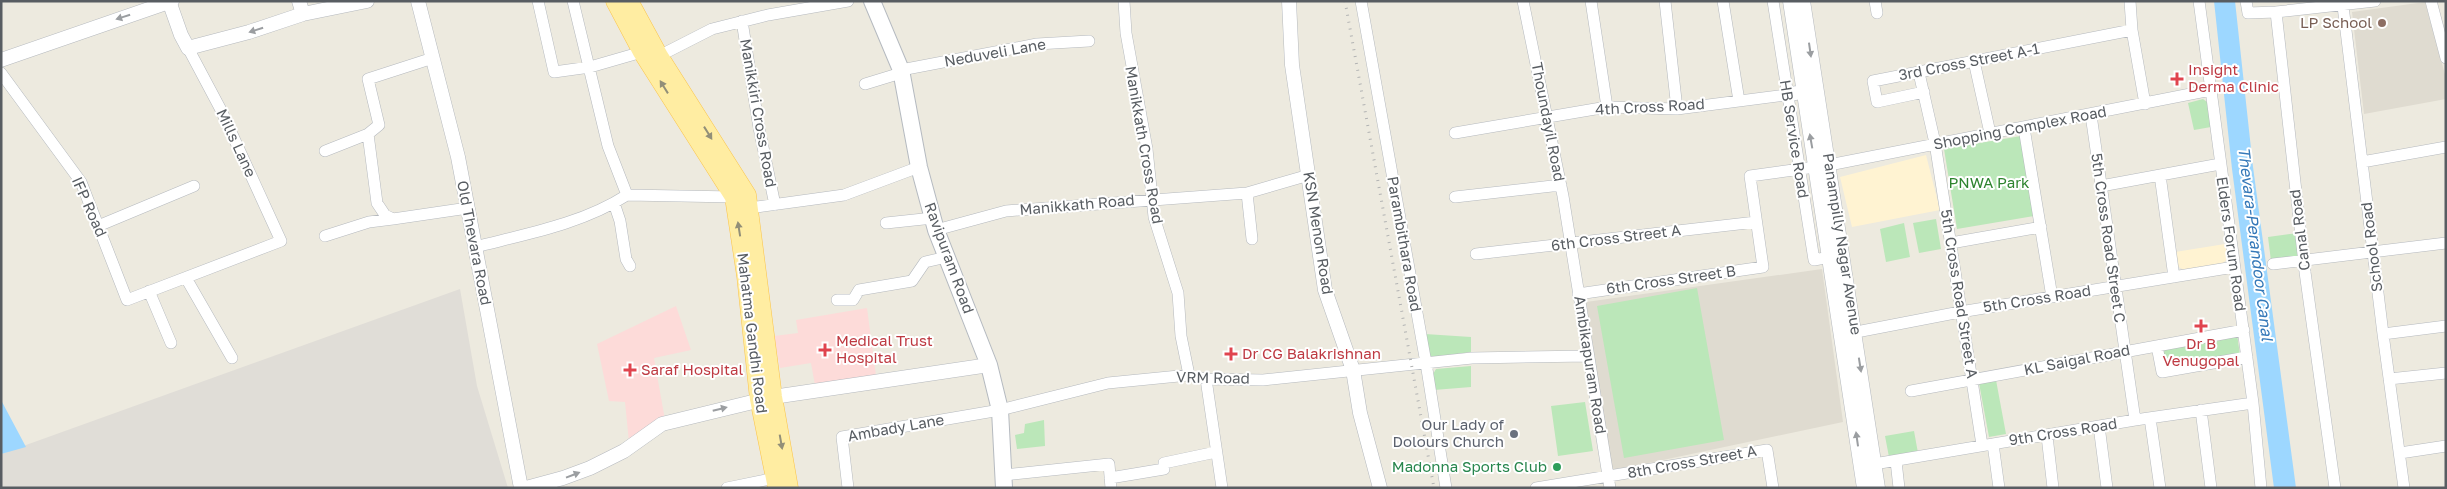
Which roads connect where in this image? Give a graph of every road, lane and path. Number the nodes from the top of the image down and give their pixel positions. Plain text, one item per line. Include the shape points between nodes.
1 (170, 1) edge
2 (367, 1) edge
3 (418, 1) edge
4 (538, 1) edge
5 (573, 1) edge
6 (615, 1) edge
7 (629, 1) edge
8 (848, 1) edge
9 (872, 1) edge
10 (1124, 1) edge
11 (1289, 1) edge
12 (1360, 1) edge
13 (1523, 1) edge
14 (1590, 1) edge
15 (1665, 1) edge
16 (1723, 1) edge
17 (1773, 1) edge
18 (1790, 1) edge
19 (1803, 1) edge
20 (2130, 1) edge
21 (2199, 1) edge
22 (2246, 1) edge
23 (2375, 1) edge
24 (2431, 1) edge
25 (2343, 6) junction
26 (301, 8) edge
27 (2276, 12) junction
28 (742, 21) junction
29 (2132, 30) junction
30 (1089, 41) dead end
31 (188, 48) junction
32 (642, 52) junction
33 (659, 56) junction
34 (433, 58) junction
35 (2446, 58) edge
36 (1, 60) edge
37 (1974, 61) junction
38 (590, 67) junction
39 (901, 72) junction
40 (1, 73) edge
41 (1919, 73) junction
42 (866, 84) dead end
43 (1817, 89) junction
44 (2211, 90) junction
45 (1802, 92) junction
46 (1924, 92) junction
47 (1786, 95) junction
48 (1739, 101) junction
49 (2145, 104) junction
50 (1607, 107) junction
51 (1677, 109) junction
52 (2091, 115) junction
53 (1548, 118) junction
54 (2024, 128) junction
55 (1455, 133) dead end
56 (1990, 133) junction
57 (368, 134) junction
58 (1935, 143) junction
59 (2446, 147) edge
60 (325, 151) dead end
61 (2362, 162) junction
62 (2220, 164) junction
63 (1822, 166) junction
64 (919, 167) junction
65 (1798, 169) junction
66 (1308, 175) junction
67 (2160, 175) junction
68 (1561, 185) junction
69 (194, 186) dead end
70 (2101, 186) junction
71 (1247, 193) junction
72 (626, 194) junction
73 (734, 197) junction
74 (1455, 197) dead end
75 (1151, 199) junction
76 (614, 203) junction
77 (775, 204) junction
78 (468, 208) junction
79 (749, 208) junction
80 (393, 219) junction
81 (1756, 222) junction
82 (886, 223) dead end
83 (934, 224) junction
84 (98, 226) junction
85 (2041, 227) junction
86 (325, 236) dead end
87 (1252, 239) dead end
88 (1570, 243) junction
89 (1951, 243) junction
90 (2446, 243) edge
91 (475, 247) junction
92 (2373, 252) junction
93 (1476, 254) dead end
94 (947, 257) junction
95 (1830, 257) junction
96 (2304, 261) junction
97 (2273, 264) dead end
98 (630, 266) dead end
99 (2234, 267) junction
100 (2174, 277) junction
101 (186, 278) junction
102 (2114, 286) junction
103 (149, 291) junction
104 (1578, 294) junction
105 (2052, 297) junction
106 (837, 300) dead end
107 (1960, 312) junction
108 (2446, 326) edge
109 (2244, 330) junction
110 (1848, 334) junction
111 (2383, 334) junction
112 (171, 342) dead end
113 (2157, 346) junction
114 (2124, 351) junction
115 (1588, 356) junction
116 (2247, 357) junction
117 (232, 358) dead end
118 (1426, 363) junction
119 (988, 365) junction
120 (1354, 370) junction
121 (2446, 373) edge
122 (1189, 375) junction
123 (1206, 379) junction
124 (2388, 379) junction
125 (1972, 380) junction
126 (1911, 391) dead end
127 (766, 398) junction
128 (2253, 403) junction
129 (1000, 410) junction
130 (2201, 410) junction
131 (2150, 418) junction
132 (2135, 420) junction
133 (2099, 426) junction
134 (2047, 436) junction
135 (1988, 444) junction
136 (2446, 446) edge
137 (1216, 452) junction
138 (2400, 453) junction
139 (1896, 461) junction
140 (1868, 465) junction
141 (1004, 481) edge
142 (1609, 482) edge
143 (776, 483) edge
144 (1110, 483) edge
145 (521, 488) edge
146 (526, 488) edge
147 (727, 488) edge
148 (789, 488) edge
149 (848, 488) edge
150 (1222, 488) edge
151 (1380, 488) edge
152 (1446, 488) edge
153 (1536, 488) edge
154 (1773, 488) edge
155 (1864, 488) edge
156 (1878, 488) edge
157 (1899, 488) edge
158 (1998, 488) edge
159 (2053, 488) edge
160 (2107, 488) edge
161 (2160, 488) edge
162 (2211, 488) edge
163 (2261, 488) edge
164 (2335, 488) edge
165 (2404, 488) edge

1 - 31 street
1 -> 36 street
2 - 26 street
3 - 34 street, Old Thevara Road
4 - 38 street via 554,72
5 - 38 street
6 - 32 main road, Mahatma Gandhi Road
7 - 33 main road, Mahatma Gandhi Road
8 - 28 street
9 - 39 main road, Ravipuram Road
10 - 75 street, Manikkath Cross Road via 1126,33 1147,149
11 - 66 street, KSN Menon Road via 1292,64
12 - 118 street, Parambithara Road
13 - 53 street, Thoundayil Road
14 - 50 street
15 - 51 street
16 - 48 street
17 - 47 street, HB Service Road
18 - 45 street, Panampilly Nagar Avenue
19 -> 43 street, Panampilly Nagar Avenue
20 - 29 street
21 - 44 street, Elders Forum Road
22 - 27 street via 2248,13
23 - 25 street
24 - 35 street
25 - 27 street
25 - 61 street, School Road
26 -> 31 street via 249,32
27 - 96 street, Canal Road
28 - 33 street via 712,29
28 - 77 street, Manikkiri Cross Road
29 - 37 street, 3rd Cross Street A-1
29 - 49 street
30 - 39 street, Neduveli Lane via 1038,44
31 - 101 street, Mills Lane via 221,110 281,240
32 - 38 street
73 -> 32 main road, Mahatma Gandhi Road
33 -> 79 main road, Mahatma Gandhi Road via 747,195
34 - 57 street via 368,80 379,125
34 - 78 street, Old Thevara Road
37 - 41 street, 3rd Cross Street A-1
37 - 56 street
38 - 72 street via 608,146
39 - 42 street, Neduveli Lane
39 - 64 main road, Ravipuram Road
40 - 84 street, IFP Road via 81,182
41 - 46 street, 5th Cross Road Street A
41 - 46 street, 3rd Cross Street A-1 via 1873,82 1877,102
43 - 45 street
43 - 63 street, Panampilly Nagar Avenue
44 - 49 street, Shopping Complex Road
44 - 62 street, Elders Forum Road
45 - 47 street
63 -> 45 street, Panampilly Nagar Avenue
46 - 58 street, 5th Cross Road Street A
47 - 48 street, 4th Cross Road
47 - 65 street, HB Service Road
48 - 51 street, 4th Cross Road
49 - 52 street, Shopping Complex Road
50 - 51 street, 4th Cross Road
50 - 53 street, 4th Cross Road
52 - 54 street, Shopping Complex Road
52 - 70 street, 5th Cross Road Street C
53 - 55 street, 4th Cross Road
53 - 68 street, Thoundayil Road
54 - 56 street, Shopping Complex Road
54 - 85 street
56 - 58 street, Shopping Complex Road
57 - 60 street
57 - 80 street via 377,203
58 - 63 street, Shopping Complex Road
58 - 89 street, 5th Cross Road Street A
59 - 61 street
61 - 92 street, School Road
62 - 67 street
62 - 99 street, Elders Forum Road
63 - 65 street, Shopping Complex Road
63 - 95 street, Panampilly Nagar Avenue
63 - 110 street, Panampilly Nagar Avenue
64 - 77 street via 844,195
64 - 83 main road, Ravipuram Road
65 - 81 street, Shopping Complex Road via 1750,176
65 - 95 street, HB Service Road via 1814,260
66 - 71 street, Manikkath Road
66 - 120 street, KSN Menon Road via 1325,290
67 - 70 street
67 - 100 street
68 - 74 street
68 - 88 street, Thoundayil Road
69 - 84 street
70 - 102 street, 5th Cross Road Street C
71 - 75 street, Manikkath Road
71 - 87 street
72 - 73 street
72 - 76 street
127 -> 73 main road, Mahatma Gandhi Road
75 - 83 street, Manikkath Road via 1006,211
75 - 122 street, Manikkath Cross Road via 1178,293 1181,336
76 - 91 street via 548,229
76 - 98 street
77 - 79 street
78 - 80 street
78 - 91 street, Old Thevara Road
79 - 127 main road, Mahatma Gandhi Road
80 - 86 street via 369,222
81 - 88 street, 6th Cross Street A
81 - 104 street, 6th Cross Street B via 1763,267
82 - 83 street, Manikkath Road
83 - 94 main road, Ravipuram Road
84 - 103 street, IFP Road via 126,300
85 - 89 street
85 - 105 street
88 - 93 street, 6th Cross Street A
88 - 104 street, Ambikapuram Road
89 - 107 street, 5th Cross Road Street A
90 - 92 street
91 - 145 street, Old Thevara Road
92 - 96 street
92 - 111 street, School Road
94 - 106 street via 925,262 912,281 859,290 853,300
94 - 119 main road, Ravipuram Road
95 - 110 street, Panampilly Nagar Avenue
96 - 97 street
96 - 164 street, Canal Road
99 - 100 street, 5th Cross Road
99 - 109 street, Elders Forum Road
100 - 102 street, 5th Cross Road
101 - 103 street
101 - 117 street
102 - 105 street, 5th Cross Road
102 - 114 street, 5th Cross Road Street C
103 - 112 street
104 - 115 street, Ambikapuram Road
105 - 107 street, 5th Cross Road
107 - 110 street, 5th Cross Road
107 - 125 street, 5th Cross Road Street A
108 - 111 street
109 - 113 street, KL Saigal Road
109 - 116 street, Elders Forum Road
110 - 140 street, Panampilly Nagar Avenue
111 - 124 street, School Road
113 - 114 street, KL Saigal Road
113 - 116 street via 2162,372
114 - 125 street, KL Saigal Road
114 - 132 street, 5th Cross Road Street C
115 - 118 street, VRM Road via 1472,358
115 - 142 street, Ambikapuram Road
116 - 128 street, Elders Forum Road
118 - 120 street, VRM Road
118 - 152 street, Parambithara Road
119 - 127 street
119 - 129 main road, Ravipuram Road
120 - 123 street, VRM Road via 1263,380
120 - 151 street, KSN Menon Road via 1360,413
121 - 124 street
122 - 123 street, VRM Road
122 - 129 street, VRM Road via 1108,384
123 - 137 street
124 - 138 street, School Road
125 - 126 street, KL Saigal Road
125 - 135 street, 5th Cross Road Street A
127 - 143 main road, Mahatma Gandhi Road
146 -> 127 street via 590,468 624,451 662,424
127 -> 148 main road, Mahatma Gandhi Road
128 - 130 street, 9th Cross Road
128 - 163 street, Elders Forum Road
129 - 141 main road, Ravipuram Road
129 - 149 street, Ambady Lane via 842,436
130 - 131 street, 9th Cross Road
130 - 162 street
131 - 132 street, 9th Cross Road
131 - 161 street
132 - 133 street, 9th Cross Road
133 - 134 street, 9th Cross Road
133 - 160 street
134 - 135 street, 9th Cross Road
134 - 159 street
135 - 139 street, 9th Cross Road
135 - 158 street, 5th Cross Road Street A
136 - 138 street
137 - 144 street via 1164,463 1164,469
137 - 150 street
138 - 165 street, School Road
139 - 140 street, 9th Cross Road
139 - 157 street
140 - 155 street, Panampilly Nagar Avenue
140 - 156 street, Panampilly Nagar Avenue
141 - 144 street via 1109,464
142 - 153 street
142 - 154 street, 8th Cross Street A via 1767,450
143 - 147 street

